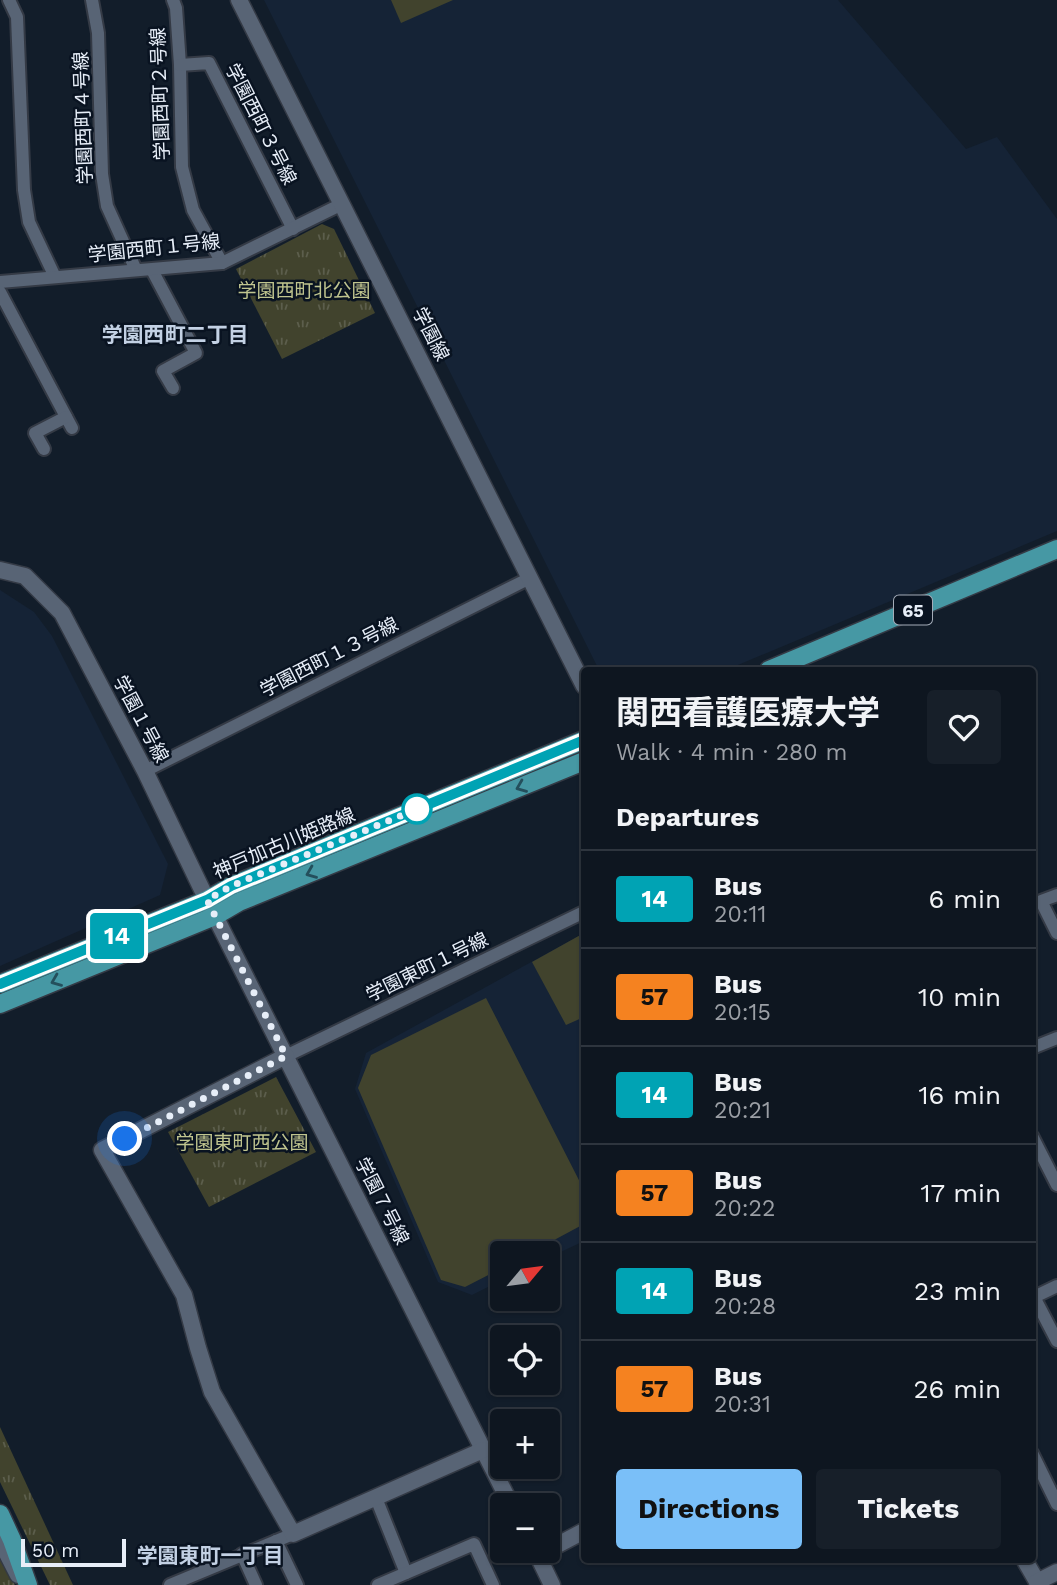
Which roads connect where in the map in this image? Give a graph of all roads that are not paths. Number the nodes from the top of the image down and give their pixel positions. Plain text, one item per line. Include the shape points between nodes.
1 (9, 0) edge
2 (92, 0) edge
3 (173, 0) edge
4 (239, 0) edge
5 (180, 65) junction
6 (342, 204) junction
7 (293, 229) junction
8 (222, 263) junction
9 (136, 270) junction
10 (152, 270) junction
11 (55, 278) junction
12 (0, 282) edge
13 (0, 292) edge
14 (173, 388) dead end
15 (44, 449) dead end
16 (1057, 549) edge
17 (0, 570) edge
18 (530, 578) junction
19 (776, 667) edge
20 (581, 680) edge
21 (581, 741) edge
22 (581, 762) edge
23 (145, 771) junction
24 (1057, 895) edge
25 (211, 908) junction
26 (581, 913) edge
27 (1057, 933) edge
28 (0, 984) edge
29 (0, 1004) edge
30 (1057, 1038) edge
31 (1036, 1046) edge
32 (286, 1056) junction
33 (1036, 1144) edge
34 (1057, 1185) edge
35 (1057, 1286) edge
36 (1036, 1295) edge
37 (1036, 1302) edge
38 (1057, 1341) edge
39 (483, 1450) junction
40 (1036, 1461) edge
41 (505, 1493) edge
42 (376, 1497) junction
43 (1057, 1504) edge
44 (0, 1514) edge
45 (581, 1532) edge
46 (293, 1534) junction
47 (0, 1540) edge
48 (276, 1541) junction
49 (560, 1543) edge
50 (242, 1554) junction
51 (545, 1563) edge
52 (1026, 1563) edge
53 (1057, 1572) edge
54 (399, 1579) edge
55 (1038, 1583) edge
56 (25, 1585) edge
57 (170, 1585) edge
58 (256, 1585) edge
59 (297, 1585) edge
60 (378, 1585) edge
61 (493, 1585) edge
62 (552, 1585) edge

1 - 11 street via 17,17 29,222
2 - 9 street, 学園西町４号線 via 99,33 102,174 107,206
3 - 5 street, 学園西町２号線
4 - 6 street, 学園線
5 - 7 street, 学園西町３号線 via 209,63
5 - 8 street, 学園西町２号線 via 182,167 193,210
6 - 7 street, 学園西町１号線
6 - 18 street, 学園線
7 - 8 street, 学園西町１号線
8 - 10 street, 学園西町１号線
9 - 10 street, 学園西町１号線
9 - 11 street, 学園西町１号線
10 - 14 street via 196,353 163,371
11 - 12 street, 学園西町１号線
13 - 15 street via 69,422 35,433
16 - 19 main road, 65
17 - 23 street, 学園１号線 via 25,576 62,613
18 - 20 street, 学園線
18 - 23 street, 学園西町１３号線
21 - 25 main road, 神戸加古川姫路線 via 231,886
22 -> 25 main road, 神戸加古川姫路線 via 239,902
23 - 25 street, 学園１号線
24 - 27 street via 1041,901
25 - 28 main road, 神戸加古川姫路線
25 -> 29 main road, 神戸加古川姫路線
25 - 32 street, 学園７号線
26 - 32 street, 学園東町１号線
30 - 31 street
32 - 39 street, 学園７号線
32 - 46 street via 102,1150 184,1295 212,1392
33 - 34 street
35 - 36 street
37 - 38 street
39 - 41 street, 学園７号線
39 - 42 street
40 - 43 street
42 - 46 street
42 - 54 street
44 - 56 main road
45 - 49 street
46 - 48 street
47 - 56 street
48 - 50 street
48 - 59 street
50 - 57 street
50 - 58 street
51 - 62 street
52 - 55 street
53 - 55 street
54 - 60 street
54 - 61 street via 474,1544

